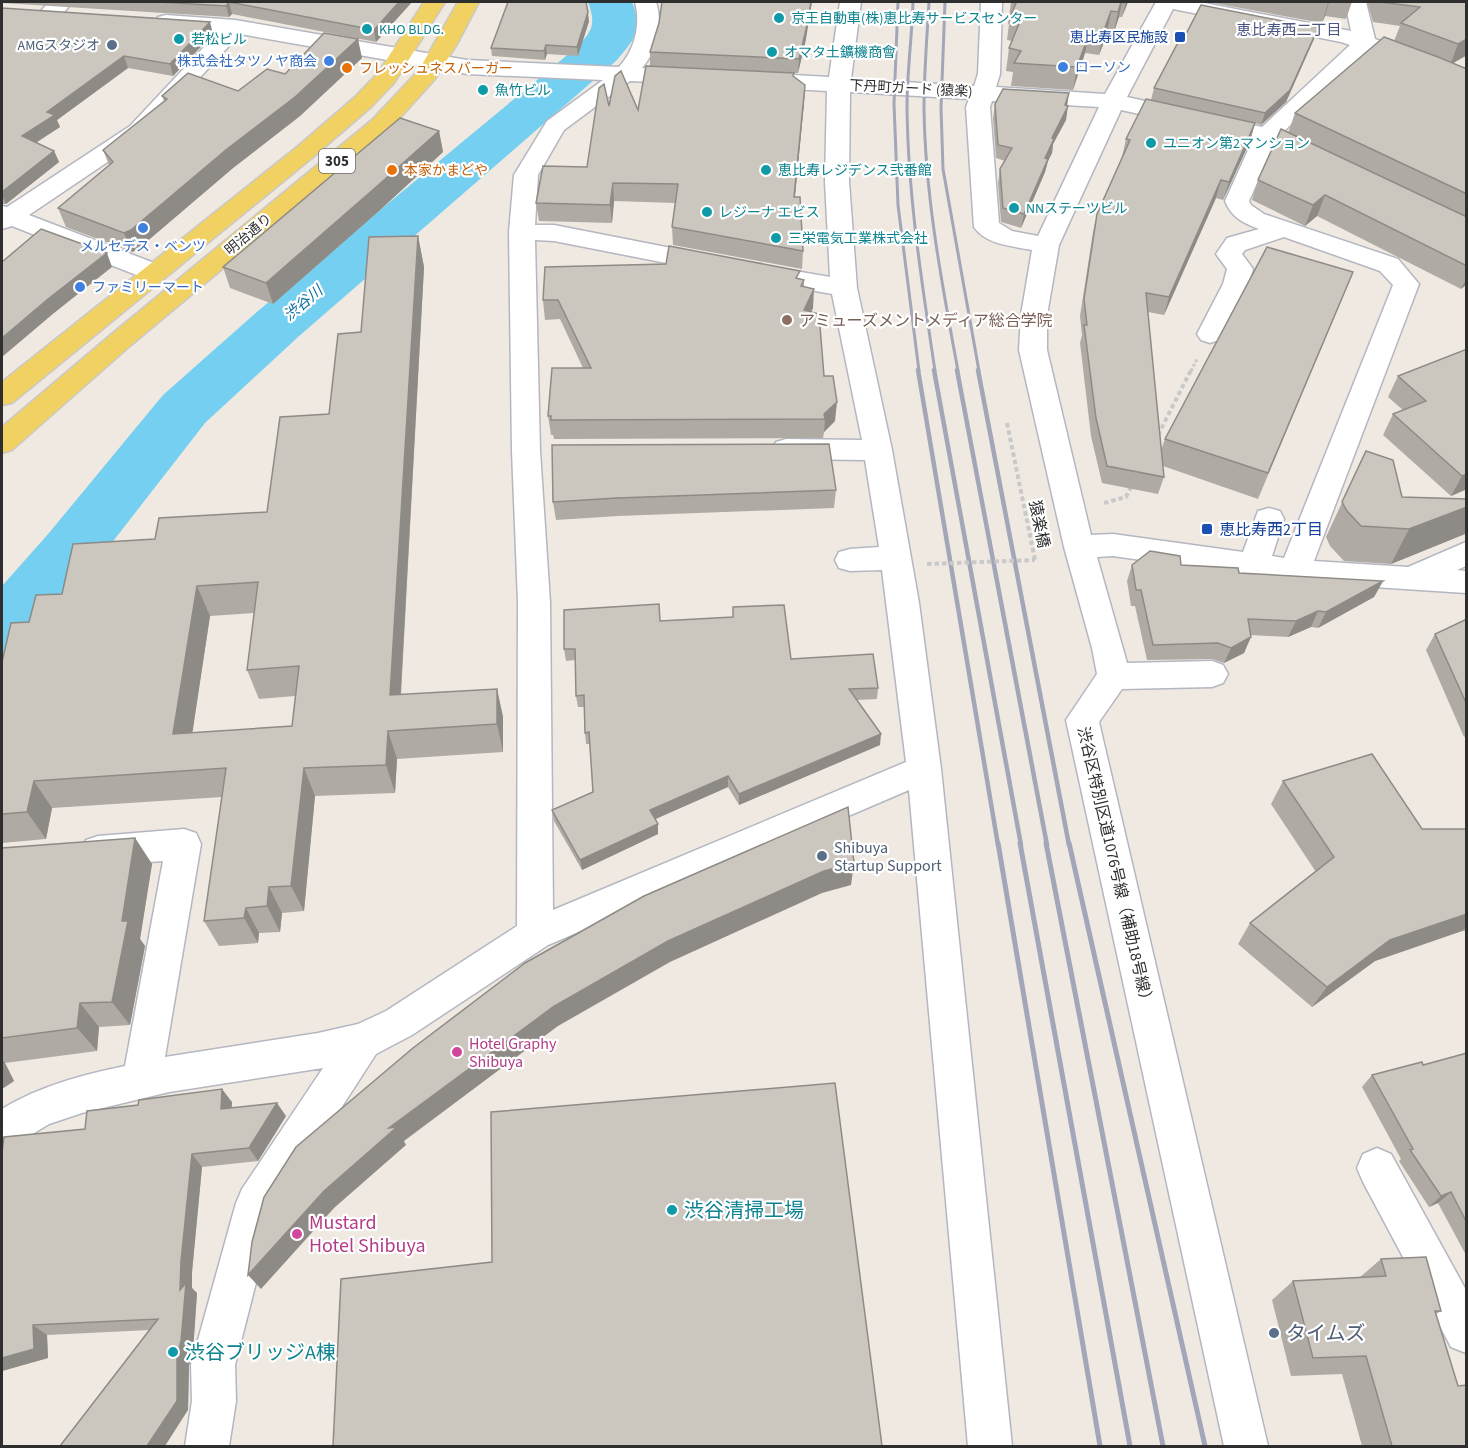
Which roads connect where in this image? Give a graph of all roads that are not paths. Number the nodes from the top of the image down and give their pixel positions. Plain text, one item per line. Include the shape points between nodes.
1 (434, 2) edge
2 (468, 2) edge
3 (646, 2) edge
4 (850, 2) edge
5 (991, 2) edge
6 (1167, 2) edge
7 (1356, 2) edge
8 (55, 8) edge
9 (25, 12) edge
10 (81, 15) edge
11 (147, 20) edge
12 (235, 27) junction
13 (1365, 43) junction
14 (401, 56) junction
15 (435, 62) junction
16 (617, 74) junction
17 (1467, 81) edge
18 (839, 85) junction
19 (983, 92) junction
20 (1113, 101) junction
21 (1267, 135) junction
22 (1340, 170) edge
23 (4, 216) edge
24 (1284, 229) junction
25 (522, 232) junction
26 (1046, 245) junction
27 (153, 272) junction
28 (844, 288) junction
29 (1210, 334) road end
30 (2, 396) edge
31 (2, 443) edge
32 (761, 449) edge
33 (878, 450) junction
34 (1269, 519) dead end
35 (1079, 546) junction
36 (1467, 553) edge
37 (850, 560) dead end
38 (911, 561) junction
39 (1253, 566) junction
40 (1297, 571) junction
41 (1409, 579) junction
42 (1467, 582) edge
43 (1111, 662) junction
44 (1212, 674) dead end
45 (924, 769) junction
46 (70, 854) edge
47 (535, 934) junction
48 (363, 1041) junction
49 (142, 1080) junction
50 (2, 1130) edge
51 (1377, 1168) dead end
52 (1467, 1332) edge
53 (207, 1446) edge
54 (990, 1446) edge
55 (1246, 1446) edge

1 - 14 main road, 明治通り / 305
2 - 15 main road, 明治通り / 305
3 - 16 street via 650,18 640,57
4 - 18 street
5 - 19 street via 989,74
6 - 13 street via 1346,36
6 - 20 street
7 - 13 street
8 - 9 street
8 - 10 street
11 - 12 street, 下丹町ガード (猿楽)
12 - 14 street, 下丹町ガード (猿楽)
12 - 23 street via 138,131
13 - 17 street
13 - 21 street
14 - 15 street, 下丹町ガード (猿楽)
14 - 27 main road, 明治通り / 305 via 378,86 335,127
15 - 16 street, 下丹町ガード (猿楽)
15 - 31 main road, 明治通り / 305 via 420,84 367,135
16 - 18 street, 下丹町ガード (猿楽)
16 - 25 street via 555,126 526,175
18 - 19 street, 下丹町ガード (猿楽)
18 - 28 street via 837,182
19 - 20 street, 下丹町ガード (猿楽)
19 - 26 street via 978,107 987,226 1005,237
20 - 21 street, 下丹町ガード (猿楽)
20 - 26 street
21 - 22 street, 下丹町ガード (猿楽)
21 - 24 street via 1237,201 1240,209 1255,219
23 - 27 street
24 - 29 street via 1236,244 1229,254 1240,269 1236,284
24 - 40 street via 1389,265 1406,284
25 - 28 street via 554,233
25 - 47 street via 538,451 542,572
26 - 35 street via 1034,315 1033,350
27 - 30 main road, 明治通り / 305
28 - 33 street
32 - 33 street
33 - 38 street
34 - 39 street
35 - 39 street via 1113,545
35 - 43 street
36 - 41 street
37 - 38 street
38 - 45 street
39 - 40 street
40 - 41 street
41 - 42 street
43 - 44 street
43 - 55 street, 渋谷区特別区道1076号線（補助18号線） via 1082,720
45 - 47 street
45 - 54 street
46 - 49 street via 184,844
47 - 48 street via 399,1023
48 - 49 street
48 - 53 street via 256,1203 213,1365
49 - 50 street via 63,1098
51 - 52 street

